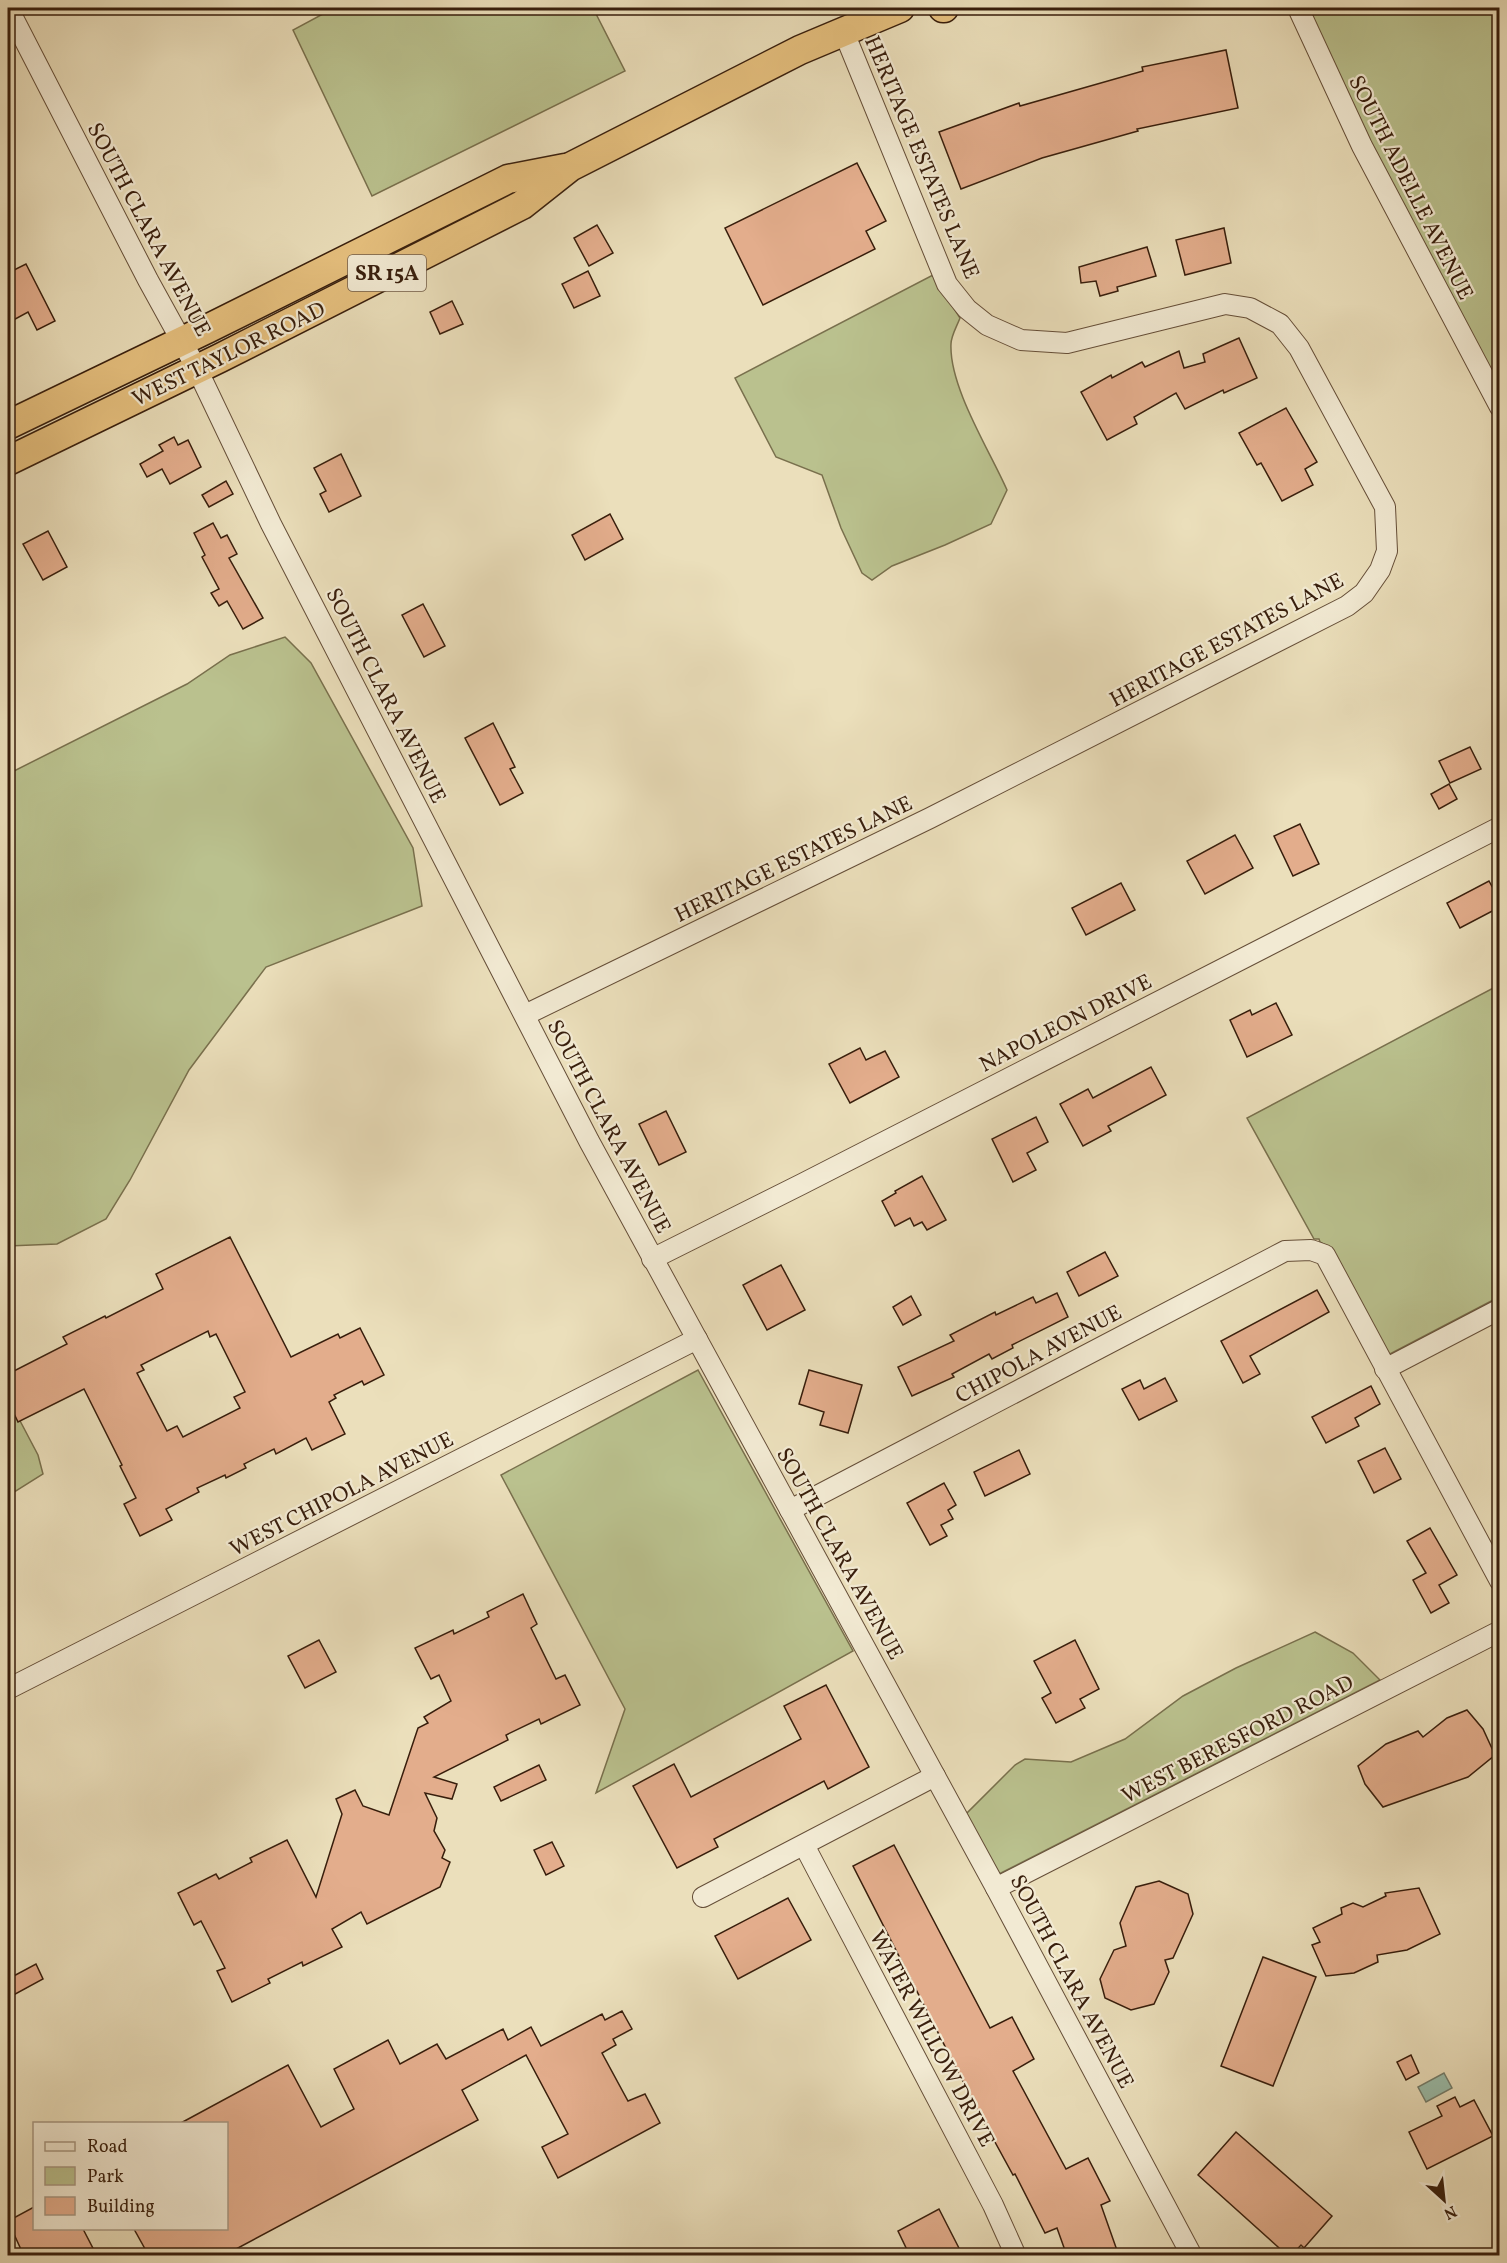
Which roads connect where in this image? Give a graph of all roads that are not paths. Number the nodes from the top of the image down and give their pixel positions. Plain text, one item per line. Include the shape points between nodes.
1 (8, 8) edge
2 (900, 8) edge
3 (1283, 8) edge
4 (1298, 8) edge
5 (843, 30) junction
6 (1317, 51) junction
7 (570, 167) junction
8 (182, 341) junction
9 (197, 369) junction
10 (1500, 408) edge
11 (8, 425) edge
12 (8, 461) edge
13 (1500, 827) edge
14 (525, 1015) junction
15 (652, 1259) junction
16 (1500, 1309) edge
17 (697, 1339) junction
18 (1385, 1369) junction
19 (790, 1510) junction
20 (1500, 1581) edge
21 (1500, 1631) edge
22 (8, 1689) edge
23 (935, 1776) junction
24 (804, 1845) junction
25 (996, 1888) junction
26 (704, 1897) dead end
27 (1016, 2256) edge
28 (1192, 2256) edge

1 - 8 street, SOUTH CLARA AVENUE
2 - 5 highway, SR 15A
3 - 6 street, SOUTH ADELLE AVENUE via 1304,42
4 - 6 street, SOUTH ADELLE AVENUE
5 - 7 highway, WEST TAYLOR ROAD / SR 15A
5 - 14 street, HERITAGE ESTATES LANE via 947,284 968,309 987,325 1021,340 1067,343 1225,304 1250,308 1280,324 1299,348 1385,507 1387,551 1364,593 1347,606 930,818
6 - 10 street, SOUTH ADELLE AVENUE via 1362,146
7 - 8 highway, WEST TAYLOR ROAD / SR 15A via 508,179
7 - 9 highway, WEST TAYLOR ROAD / SR 15A via 522,205
8 - 9 street, SOUTH CLARA AVENUE
8 - 11 highway, WEST TAYLOR ROAD / SR 15A
9 - 12 highway, WEST TAYLOR ROAD / SR 15A
9 - 14 street, SOUTH CLARA AVENUE via 271,524
13 - 15 street, NAPOLEON DRIVE
14 - 15 street, SOUTH CLARA AVENUE
15 - 17 street, SOUTH CLARA AVENUE
16 - 18 street
17 - 19 street, SOUTH CLARA AVENUE
17 - 22 street, WEST CHIPOLA AVENUE
18 - 19 street, CHIPOLA AVENUE via 1324,1255 1311,1250 1285,1251
18 - 20 street
19 - 23 street, SOUTH CLARA AVENUE
21 - 25 street, WEST BERESFORD ROAD
23 - 24 street
23 - 25 street, SOUTH CLARA AVENUE
24 - 26 street
24 - 27 street, WATER WILLOW DRIVE
25 - 28 street, SOUTH CLARA AVENUE

